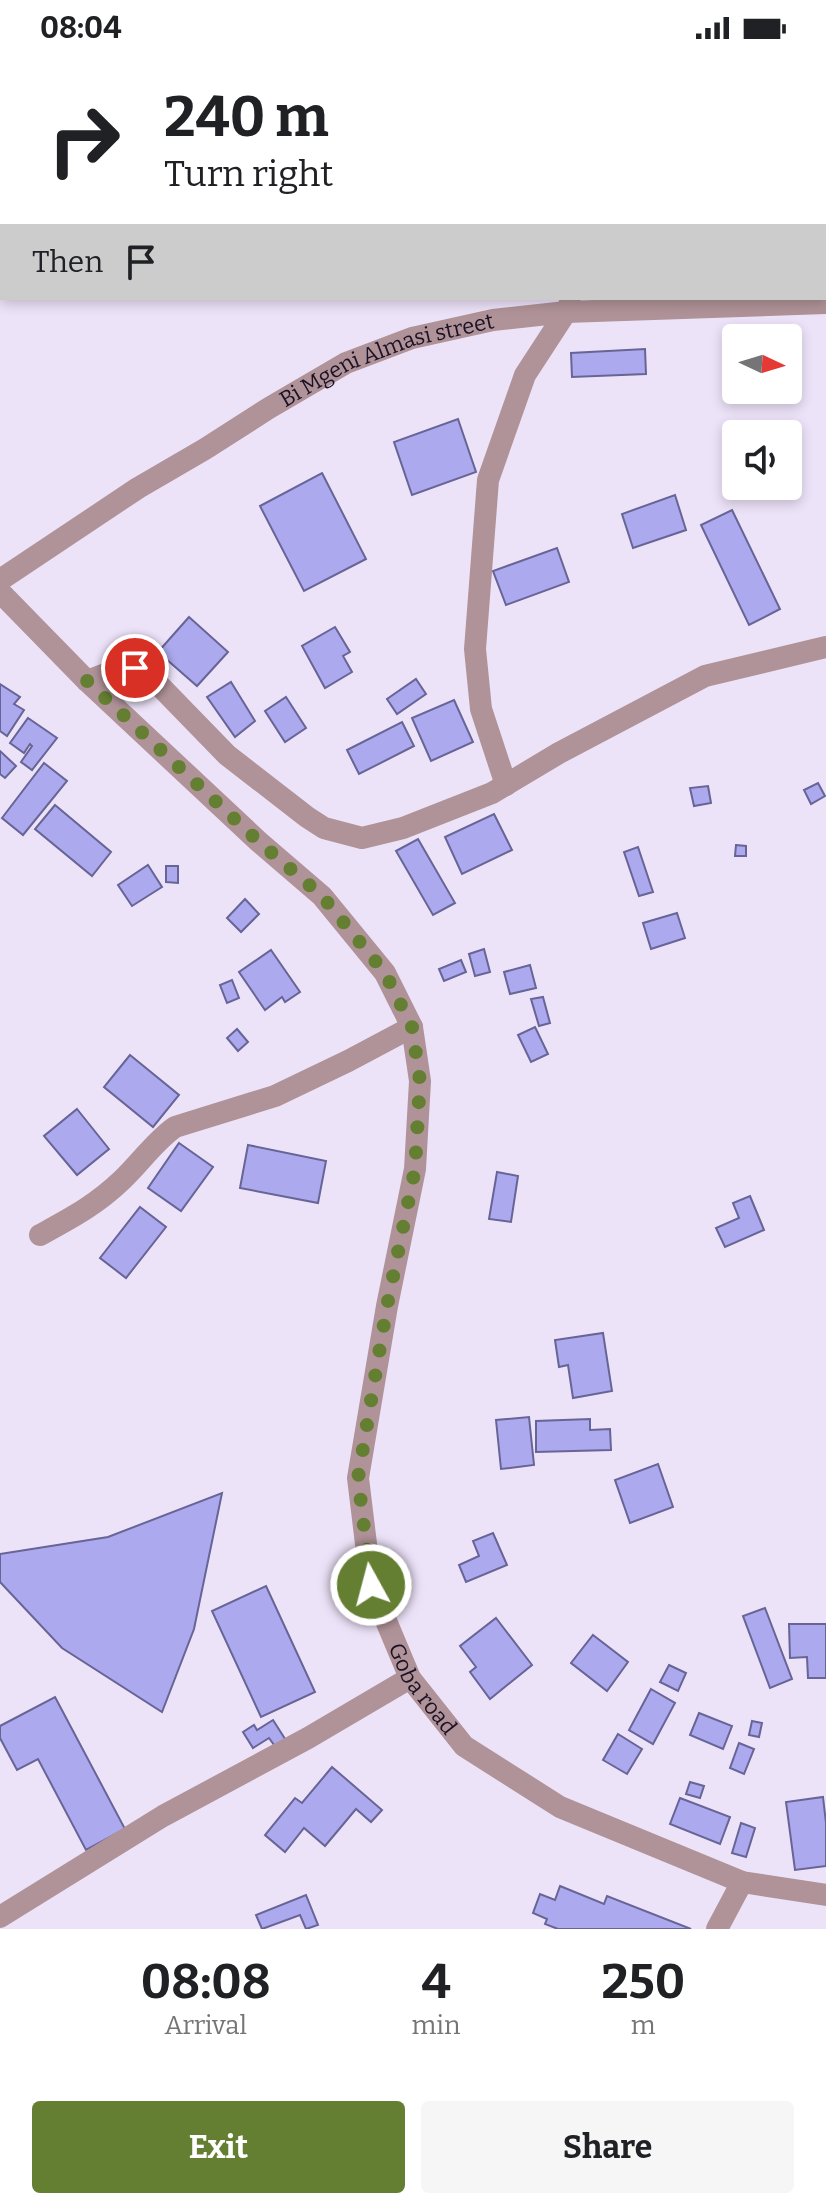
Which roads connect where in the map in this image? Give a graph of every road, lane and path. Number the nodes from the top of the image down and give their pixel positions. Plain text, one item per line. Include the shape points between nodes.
1 (826, 303) edge
2 (569, 305) edge
3 (0, 580) edge
4 (0, 592) edge
5 (826, 647) edge
6 (87, 681) junction
7 (506, 785) junction
8 (412, 1027) junction
9 (40, 1235) dead end
10 (410, 1678) junction
11 (742, 1882) junction
12 (826, 1895) edge
13 (0, 1917) edge
14 (717, 1929) edge

1 - 2 street, Bi Mgeni Almasi street
2 - 3 street, Bi Mgeni Almasi street via 425,335 346,363 138,488
2 - 7 street via 525,375 488,480 475,649 481,709
4 - 6 street, Goba road
5 - 7 street via 705,676
6 - 7 street via 135,668 157,683 227,755 307,817 324,828 362,838 403,828
6 - 8 street, Goba road via 322,896 385,973
8 - 9 street via 275,1096 175,1127 93,1205
8 - 10 street, Goba road via 420,1081 415,1169 358,1478 371,1585
10 - 11 street, Goba road via 464,1746 560,1807
10 - 13 street via 163,1816
11 - 12 street, Goba road
11 - 14 street

